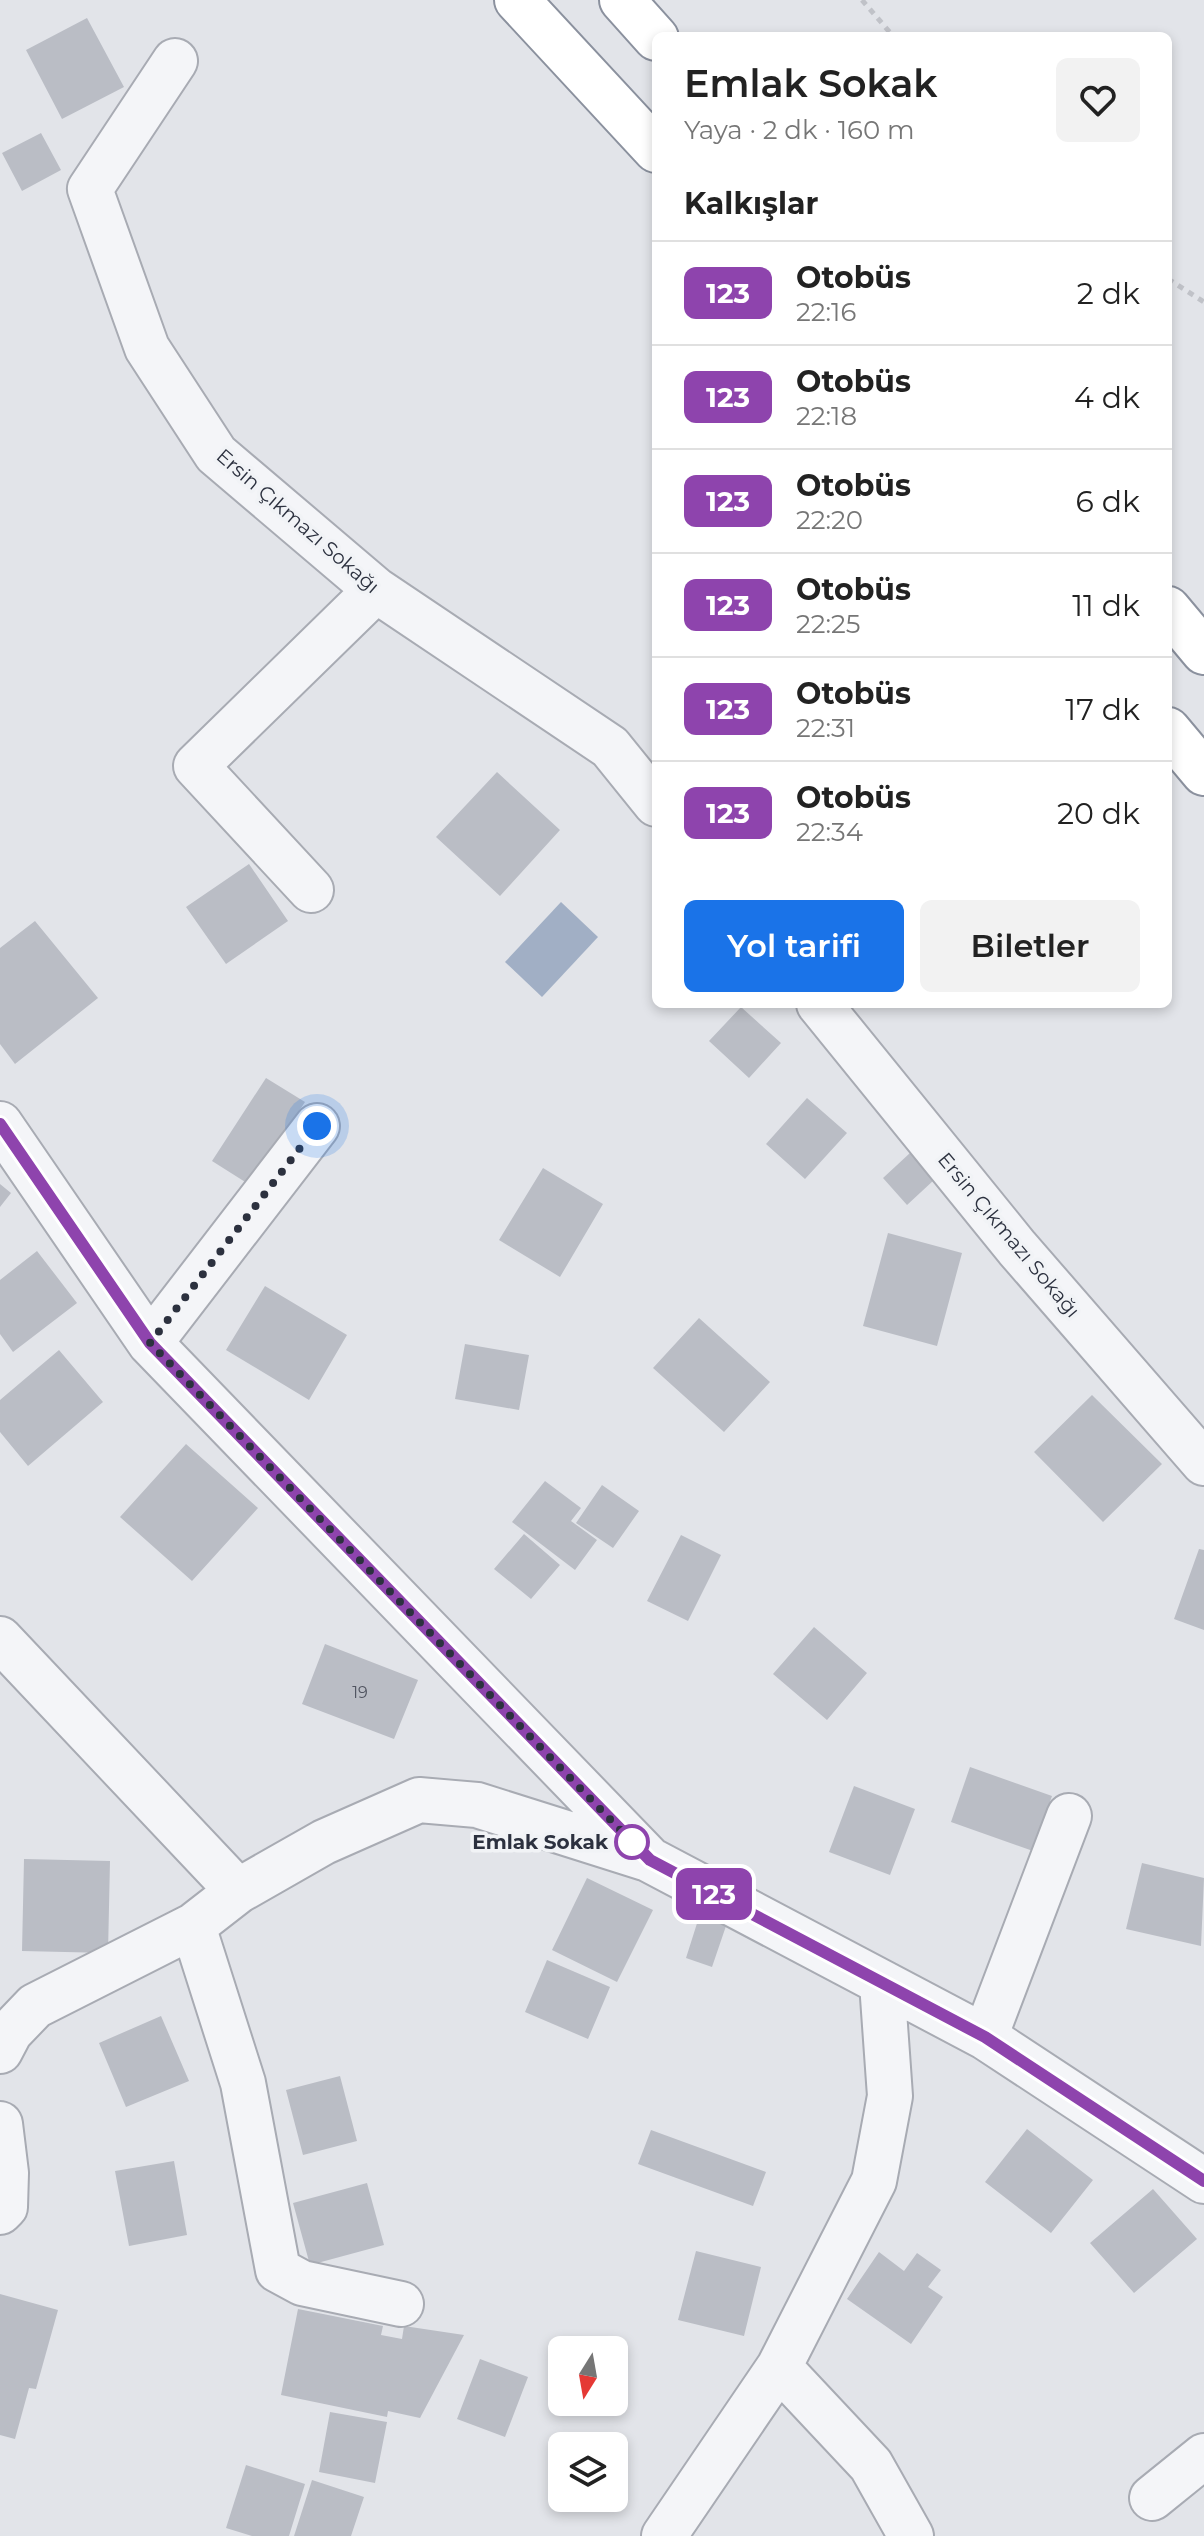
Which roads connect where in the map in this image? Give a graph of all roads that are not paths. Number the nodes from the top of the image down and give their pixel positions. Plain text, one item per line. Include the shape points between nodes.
1 (517, 0) edge
2 (622, 0) edge
3 (652, 34) edge
4 (175, 61) dead end
5 (652, 146) edge
6 (376, 590) junction
7 (1172, 614) edge
8 (1204, 652) edge
9 (1172, 735) edge
10 (1204, 773) edge
11 (652, 799) edge
12 (311, 890) dead end
13 (822, 1008) edge
14 (0, 1124) edge
15 (317, 1126) dead end
16 (150, 1343) junction
17 (1204, 1463) edge
18 (0, 1639) edge
19 (1069, 1816) dead end
20 (650, 1860) junction
21 (238, 1891) junction
22 (193, 1926) junction
23 (882, 1983) junction
24 (985, 2037) junction
25 (0, 2051) edge
26 (0, 2124) edge
27 (1202, 2173) edge
28 (0, 2212) edge
29 (401, 2304) dead end
30 (779, 2367) junction
31 (1204, 2456) edge
32 (1152, 2498) dead end
33 (664, 2536) edge
34 (911, 2536) edge

1 - 5 highway
2 - 3 highway
4 - 6 street, Ersin Çıkmazı Sokağı via 90,189 147,348 216,454
6 - 11 street, Ersin Çıkmazı Sokağı via 610,747
6 - 12 street via 196,766
7 - 8 highway
9 - 10 highway
13 - 17 street, Ersin Çıkmazı Sokağı via 1017,1248
14 - 16 street
15 - 16 street
16 - 20 street
18 - 21 street
19 - 24 street
20 - 21 street via 477,1805 419,1800 324,1842
20 - 23 street
21 - 22 street
22 - 25 street via 35,2006
22 - 29 street via 243,2083 278,2270 302,2283
23 - 24 street
23 - 30 street via 890,2096 874,2181
24 - 27 street
26 - 28 street via 6,2173 5,2207
30 - 33 street
30 - 34 street via 871,2465
31 - 32 street

